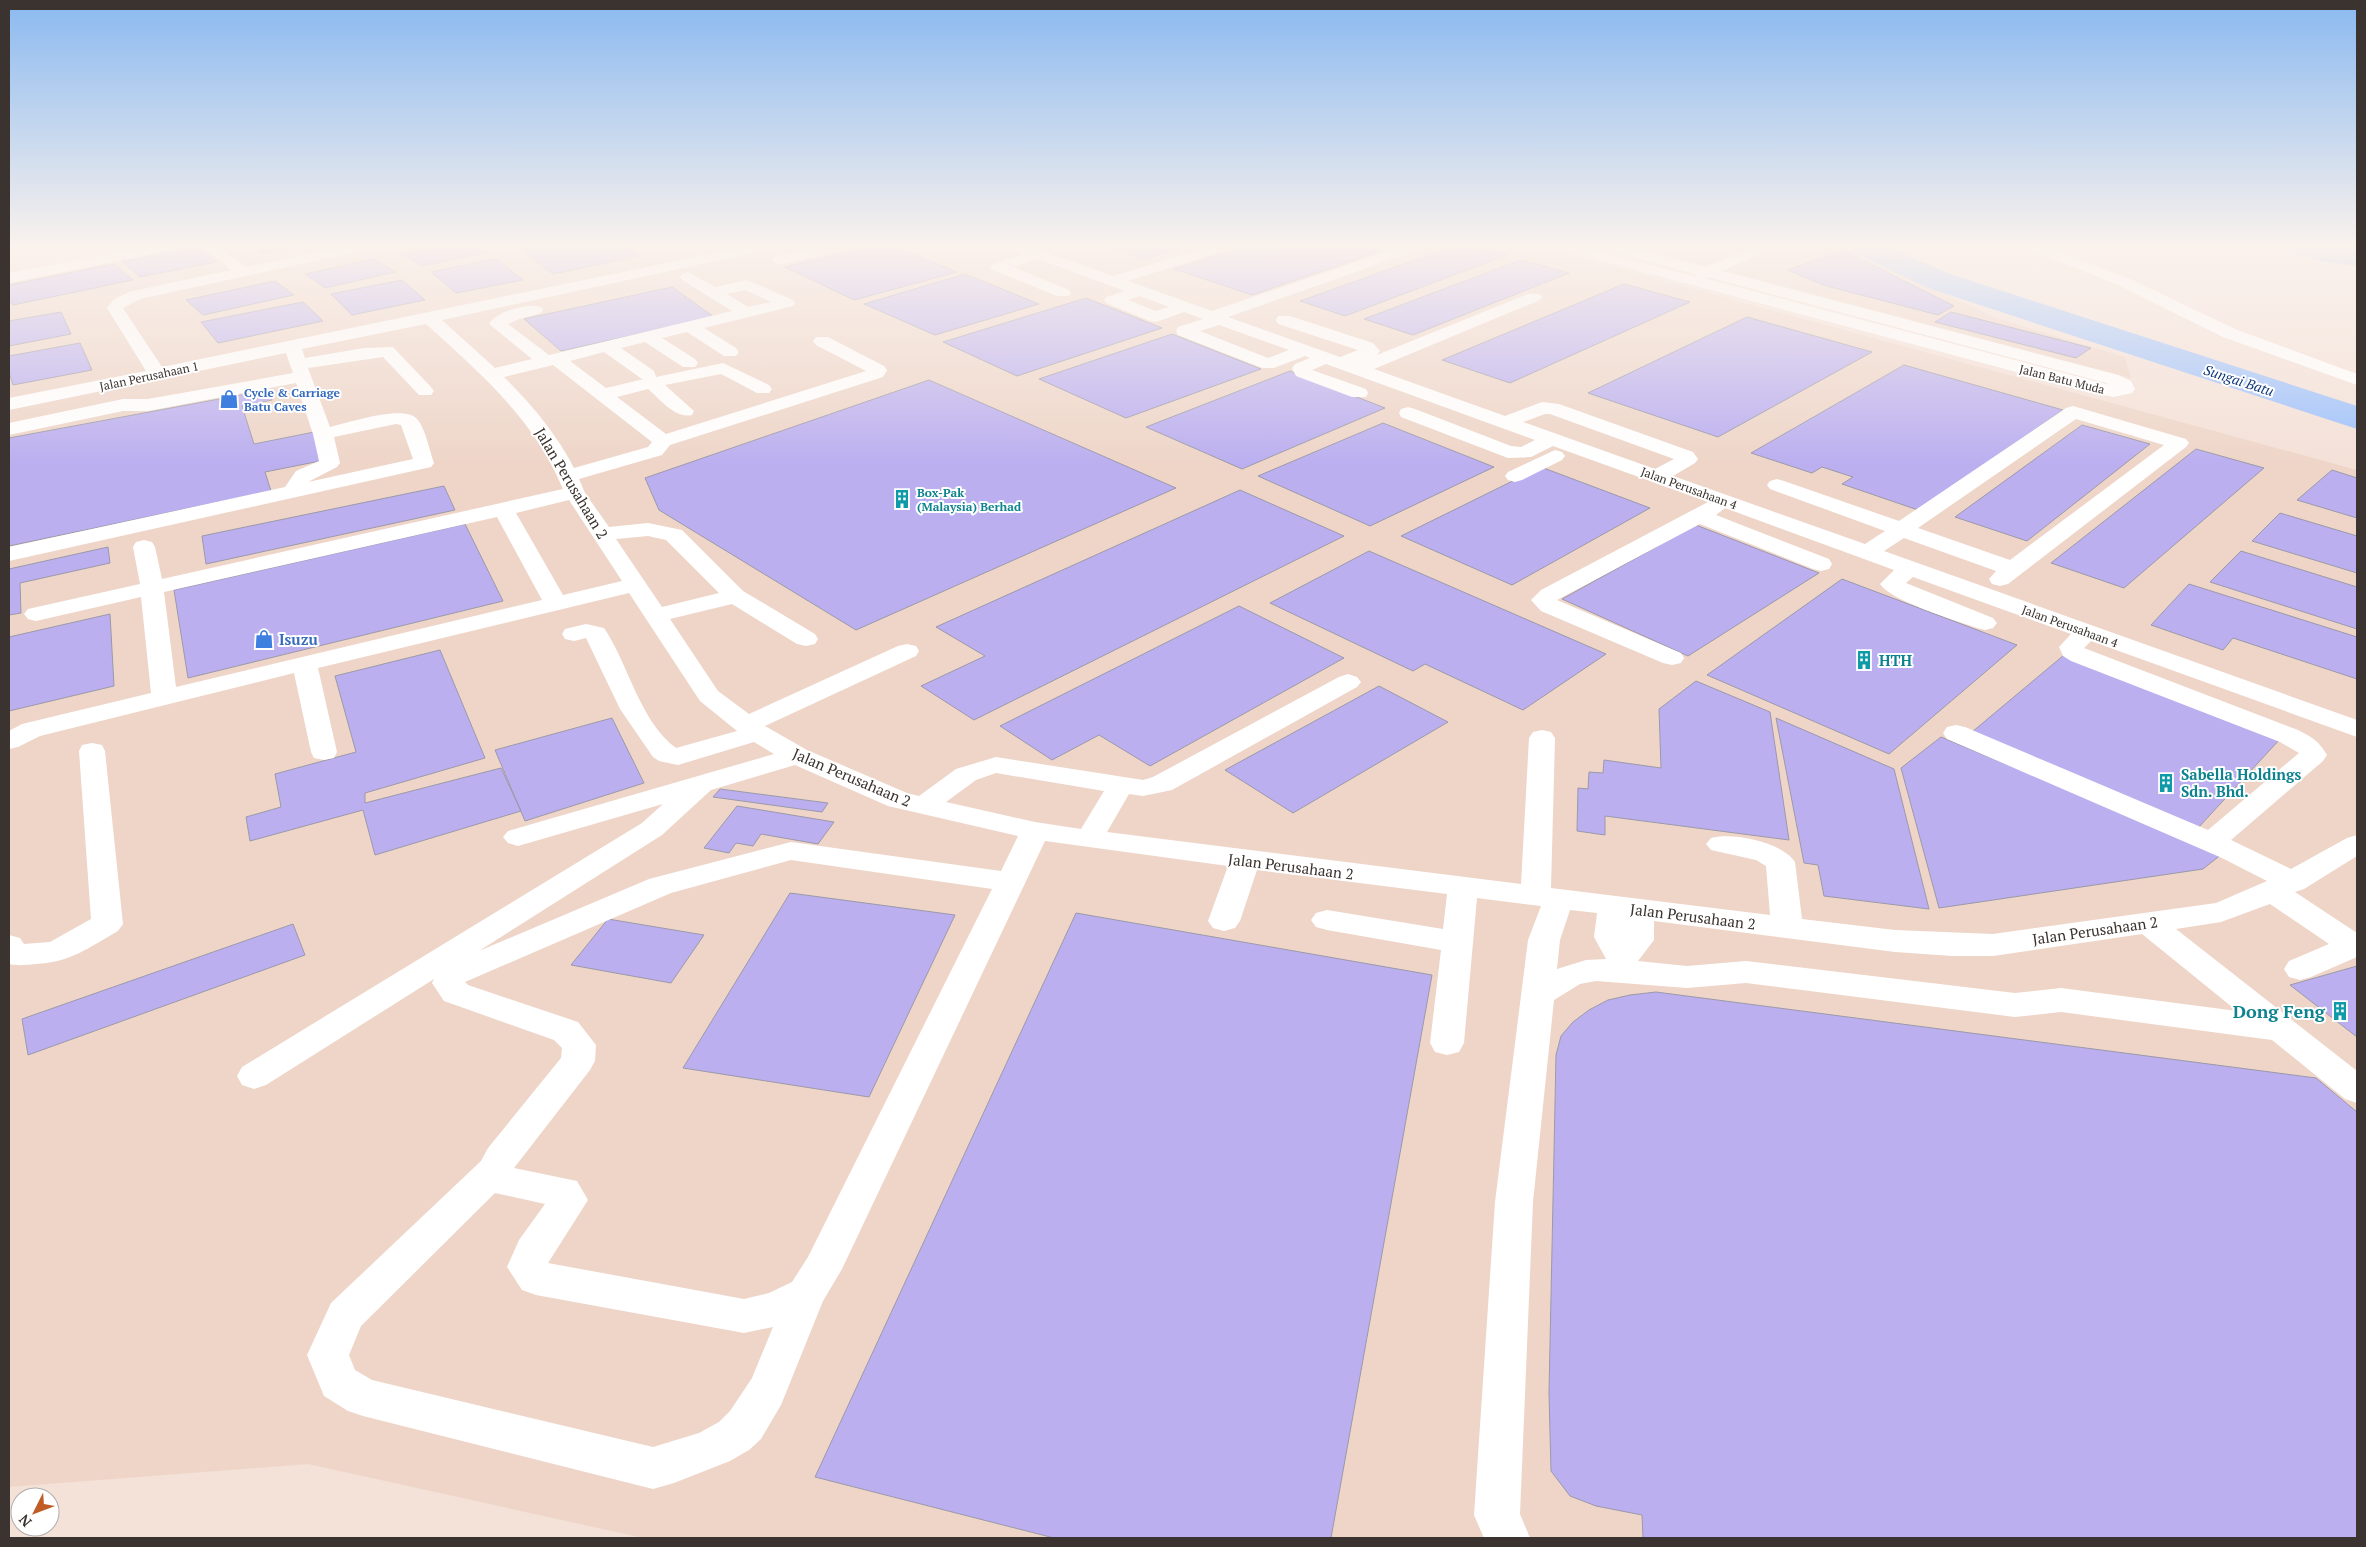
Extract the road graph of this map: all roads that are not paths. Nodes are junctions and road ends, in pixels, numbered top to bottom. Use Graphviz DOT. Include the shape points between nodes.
graph roads {
  1 [pos="124,320"];
  2 [pos="418,320"];
  3 [pos="431,320"];
  4 [pos="503,320"];
  5 [pos="714,320"];
  6 [pos="1202,320"];
  7 [pos="1237,320"];
  8 [pos="1284,320"];
  9 [pos="1467,320"];
  10 [pos="1843,320"];
  11 [pos="1890,320"];
  12 [pos="2203,320"];
  13 [pos="689,326"];
  14 [pos="1313,329"];
  15 [pos="647,336"];
  16 [pos="1280,340"];
  17 [pos="822,341"];
  18 [pos="292,346"];
  19 [pos="606,346"];
  20 [pos="1306,350"];
  21 [pos="730,352"];
  22 [pos="550,360"];
  23 [pos="689,363"];
  24 [pos="1342,363"];
  25 [pos="300,371"];
  26 [pos="157,374"];
  27 [pos="492,374"];
  28 [pos="650,379"];
  29 [pos="2357,380"];
  30 [pos="763,390"];
  31 [pos="425,391"];
  32 [pos="1359,393"];
  33 [pos="602,395"];
  34 [pos="1442,399"];
  35 [pos="9,404"];
  36 [pos="685,411"];
  37 [pos="1507,422"];
  38 [pos="9,429"];
  39 [pos="323,434"];
  40 [pos="1552,439"];
  41 [pos="663,441"];
  42 [pos="1574,447"];
  43 [pos="1515,476"];
  44 [pos="1656,476"];
  45 [pos="1826,480"];
  46 [pos="572,484"];
  47 [pos="1777,486"];
  48 [pos="294,493"];
  49 [pos="1802,494"];
  50 [pos="1725,501"];
  51 [pos="502,509"];
  52 [pos="1699,516"];
  53 [pos="1766,516"];
  54 [pos="1901,530"];
  55 [pos="602,535"];
  56 [pos="144,547"];
  57 [pos="1867,553"];
  58 [pos="9,554"];
  59 [pos="1822,564"];
  60 [pos="1908,568"];
  61 [pos="2013,569"];
  62 [pos="634,585"];
  63 [pos="152,588"];
  64 [pos="1981,594"];
  65 [pos="734,596"];
  66 [pos="556,604"];
  67 [pos="36,614"];
  68 [pos="656,615"];
  69 [pos="1985,623"];
  70 [pos="2087,632"];
  71 [pos="574,634"];
  72 [pos="806,639"];
  73 [pos="907,651"];
  74 [pos="1672,658"];
  75 [pos="305,664"];
  76 [pos="1348,682"];
  77 [pos="164,697"];
  78 [pos="752,729"];
  79 [pos="2357,730"];
  80 [pos="1956,733"];
  81 [pos="1542,738"];
  82 [pos="9,741"];
  83 [pos="92,751"];
  84 [pos="324,752"];
  85 [pos="797,756"];
  86 [pos="701,784"];
  87 [pos="1121,785"];
  88 [pos="925,806"];
  89 [pos="1035,831"];
  90 [pos="518,837"];
  91 [pos="1088,839"];
  92 [pos="2211,842"];
  93 [pos="1721,844"];
  94 [pos="2357,844"];
  95 [pos="1245,860"];
  96 [pos="1010,882"];
  97 [pos="2283,886"];
  98 [pos="1463,887"];
  99 [pos="1547,897"];
  100 [pos="1626,907"];
  101 [pos="1327,920"];
  102 [pos="1224,921"];
  103 [pos="2149,923"];
  104 [pos="1786,928"];
  105 [pos="1458,942"];
  106 [pos="9,946"];
  107 [pos="2355,946"];
  108 [pos="1623,964"];
  109 [pos="2300,969"];
  110 [pos="1537,995"];
  111 [pos="2282,1029"];
  112 [pos="1447,1043"];
  113 [pos="254,1076"];
  114 [pos="2357,1090"];
  115 [pos="494,1171"];
  116 [pos="806,1294"];
  117 [pos="1507,1538"];
  1 -- 26 [label="street"];
  2 -- 18 [label="street, Jalan Perusahaan 1"];
  3 -- 27 [label="street, Jalan Perusahaan 2"];
  4 -- 22 [label="street" via="497,324"];
  5 -- 13 [label="street"];
  6 -- 20 [label="street" via="1184,331 1268,364"];
  7 -- 16 [label="street, Jalan Perusahaan 4"];
  8 -- 14 [label="street"];
  9 -- 24 [label="street"];
  10 -- 11 [label="street, Jalan Batu Muda" via="2098,389 2126,389 2126,385 2112,379"];
  12 -- 29 [label="street"];
  13 -- 15 [label="street"];
  13 -- 21 [label="street"];
  14 -- 16 [label="street"];
  14 -- 24 [label="street" via="1371,351"];
  15 -- 19 [label="street"];
  15 -- 23 [label="street"];
  16 -- 20 [label="street, Jalan Perusahaan 4"];
  17 -- 41 [label="street" via="878,370 877,374"];
  18 -- 25 [label="street"];
  18 -- 26 [label="street, Jalan Perusahaan 1"];
  19 -- 22 [label="street"];
  19 -- 28 [label="street"];
  20 -- 24 [label="street, Jalan Perusahaan 4"];
  22 -- 27 [label="street"];
  22 -- 33 [label="street"];
  24 -- 32 [label="street" via="1301,368 1302,372"];
  24 -- 34 [label="street, Jalan Perusahaan 4"];
  25 -- 31 [label="street" via="364,353 387,352"];
  25 -- 38 [label="street" via="148,405 123,405"];
  25 -- 39 [label="street"];
  26 -- 35 [label="street, Jalan Perusahaan 1"];
  27 -- 46 [label="street, Jalan Perusahaan 2" via="540,426"];
  28 -- 30 [label="street" via="724,368"];
  28 -- 33 [label="street"];
  28 -- 36 [label="street"];
  33 -- 41 [label="street"];
  34 -- 37 [label="street, Jalan Perusahaan 4"];
  34 -- 40 [label="street" via="1400,416 1508,452 1524,452"];
  37 -- 40 [label="street, Jalan Perusahaan 4"];
  37 -- 44 [label="street" via="1542,408 1552,408 1688,458"];
  39 -- 48 [label="street" via="330,462 301,476 296,481"];
  39 -- 48 [label="street" via="406,418 424,463"];
  40 -- 42 [label="street, Jalan Perusahaan 4"];
  41 -- 46 [label="street" via="655,451"];
  42 -- 43 [label="street"];
  42 -- 44 [label="street, Jalan Perusahaan 4"];
  44 -- 50 [label="street, Jalan Perusahaan 4"];
  45 -- 49 [label="street"];
  46 -- 51 [label="street"];
  46 -- 55 [label="street, Jalan Perusahaan 2"];
  47 -- 49 [label="street"];
  48 -- 58 [label="street"];
  49 -- 53 [label="street"];
  49 -- 54 [label="street"];
  50 -- 52 [label="street"];
  50 -- 53 [label="street, Jalan Perusahaan 4"];
  51 -- 63 [label="street"];
  51 -- 66 [label="street"];
  52 -- 59 [label="street"];
  52 -- 74 [label="street" via="1543,600 1549,606"];
  53 -- 57 [label="street, Jalan Perusahaan 4"];
  54 -- 57 [label="street"];
  54 -- 61 [label="street"];
  54 -- 61 [label="street" via="2073,412 2179,443"];
  55 -- 62 [label="street, Jalan Perusahaan 2"];
  55 -- 65 [label="street" via="644,528 662,529 674,534"];
  56 -- 63 [label="street"];
  57 -- 60 [label="street, Jalan Perusahaan 4"];
  60 -- 64 [label="street, Jalan Perusahaan 4"];
  60 -- 69 [label="street" via="1892,584 1904,592"];
  61 -- 64 [label="street"];
  62 -- 66 [label="street"];
  62 -- 68 [label="street, Jalan Perusahaan 2"];
  63 -- 67 [label="street"];
  63 -- 77 [label="street"];
  64 -- 70 [label="street, Jalan Perusahaan 4"];
  65 -- 68 [label="street"];
  65 -- 72 [label="street"];
  66 -- 75 [label="street"];
  68 -- 78 [label="street, Jalan Perusahaan 2" via="709,696"];
  70 -- 79 [label="street, Jalan Perusahaan 4"];
  70 -- 92 [label="street" via="2071,647 2080,656 2308,746 2313,755"];
  71 -- 78 [label="street" via="595,633 637,714 661,750 669,756 678,757"];
  73 -- 78 [label="street"];
  75 -- 77 [label="street"];
  75 -- 84 [label="street"];
  76 -- 87 [label="street" via="1162,784 1143,788"];
  77 -- 82 [label="street" via="31,730"];
  78 -- 85 [label="street, Jalan Perusahaan 2"];
  80 -- 92 [label="street"];
  81 -- 99 [label="street"];
  83 -- 106 [label="street" via="107,924 56,952 16,955"];
  85 -- 86 [label="street"];
  85 -- 88 [label="street, Jalan Perusahaan 2" via="898,800"];
  86 -- 90 [label="street"];
  86 -- 113 [label="street" via="652,829"];
  87 -- 88 [label="street" via="996,765 979,767 960,776"];
  87 -- 91 [label="street"];
  88 -- 89 [label="street, Jalan Perusahaan 2"];
  89 -- 91 [label="street, Jalan Perusahaan 2"];
  89 -- 96 [label="street"];
  91 -- 95 [label="street, Jalan Perusahaan 2"];
  92 -- 97 [label="street"];
  93 -- 104 [label="street" via="1765,852 1780,862"];
  94 -- 97 [label="street, Jalan Perusahaan 2"];
  95 -- 98 [label="street, Jalan Perusahaan 2"];
  95 -- 102 [label="street"];
  96 -- 115 [label="street" via="791,852 660,886 454,974 448,984 456,993 566,1031 579,1045 578,1061"];
  96 -- 116 [label="street" via="822,1269"];
  97 -- 103 [label="street, Jalan Perusahaan 2" via="2221,912"];
  97 -- 107 [label="street"];
  98 -- 99 [label="street, Jalan Perusahaan 2"];
  98 -- 105 [label="street"];
  99 -- 100 [label="street, Jalan Perusahaan 2"];
  99 -- 110 [label="street"];
  100 -- 104 [label="street, Jalan Perusahaan 2"];
  100 -- 108 [label="street" via="1638,940"];
  101 -- 105 [label="street"];
  103 -- 104 [label="street, Jalan Perusahaan 2" via="1993,945 1895,941"];
  103 -- 111 [label="street"];
  105 -- 112 [label="street"];
  107 -- 109 [label="street"];
  108 -- 110 [label="street" via="1574,973"];
  108 -- 111 [label="street" via="1687,977 1746,972 2015,1005 2061,1000"];
  110 -- 117 [label="street" via="1513,1221 1497,1515"];
  111 -- 114 [label="street"];
  115 -- 116 [label="street" via="502,1181 564,1192 570,1200 533,1251 527,1267 536,1278 744,1316 776,1308"];
  115 -- 116 [label="street" via="345,1315 328,1355 339,1383 363,1397 653,1468 695,1457 736,1435 762,1402"];
}
